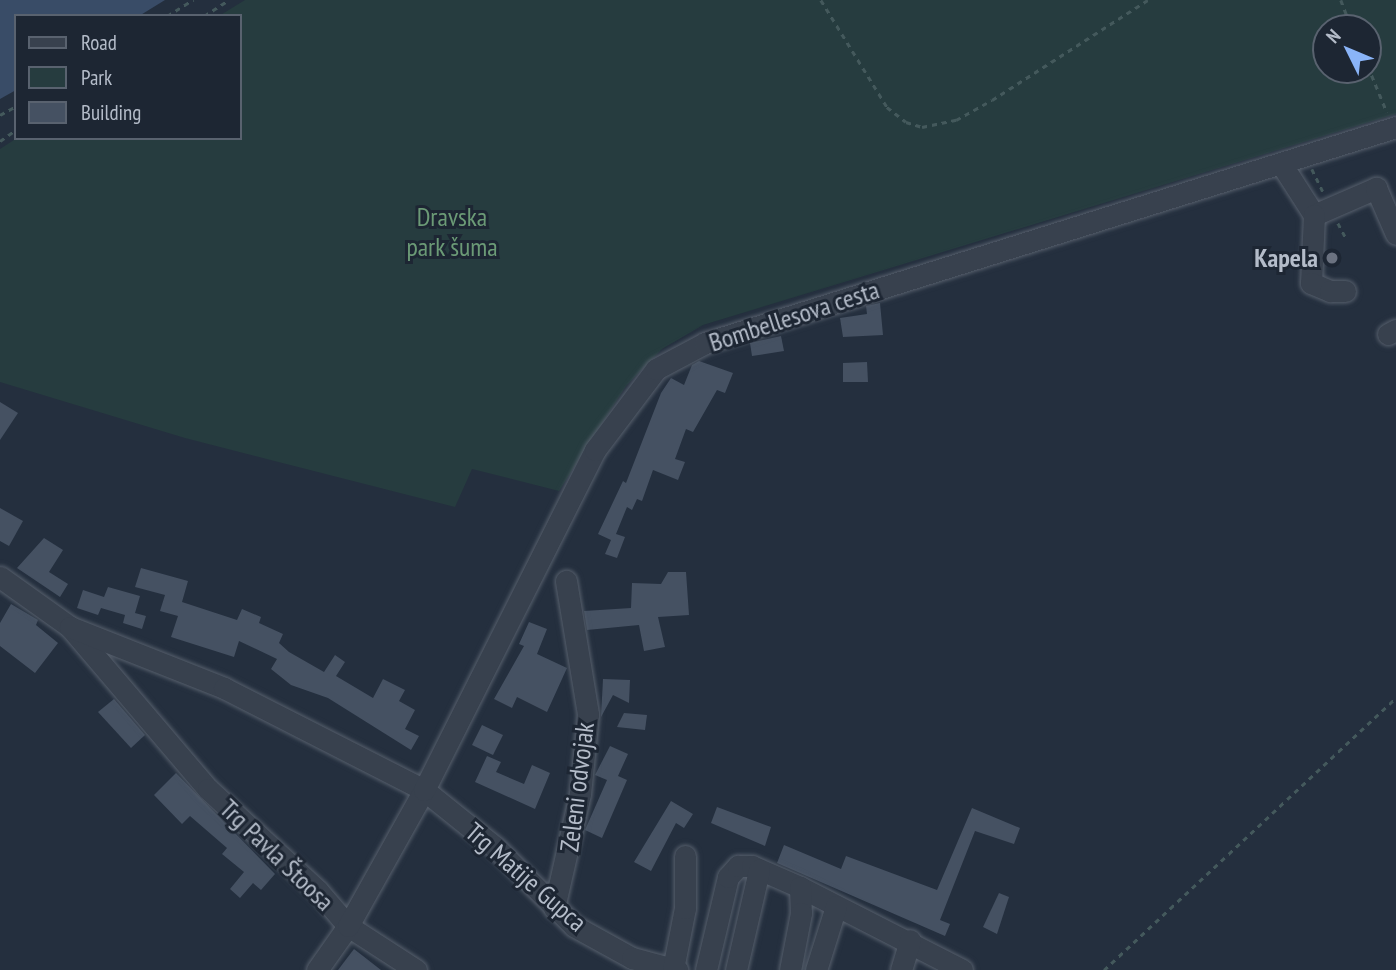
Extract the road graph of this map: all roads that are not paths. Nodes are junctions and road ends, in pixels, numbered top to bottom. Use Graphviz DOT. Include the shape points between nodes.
graph roads {
  1 [pos="1395,128"];
  2 [pos="1282,164"];
  3 [pos="1314,215"];
  4 [pos="1396,234"];
  5 [pos="1345,290"];
  6 [pos="0,577"];
  7 [pos="566,581"];
  8 [pos="70,627"];
  9 [pos="424,790"];
  10 [pos="685,856"];
  11 [pos="759,870"];
  12 [pos="800,887"];
  13 [pos="836,906"];
  14 [pos="554,908"];
  15 [pos="348,926"];
  16 [pos="910,940"];
  17 [pos="957,968"];
  18 [pos="317,970"];
  19 [pos="416,970"];
  20 [pos="675,970"];
  21 [pos="706,970"];
  22 [pos="736,970"];
  23 [pos="790,970"];
  24 [pos="816,970"];
  25 [pos="901,970"];
  1 -- 2 [label="street, Bombellesova cesta"];
  2 -- 3 [label="street"];
  2 -- 9 [label="street, Bombellesova cesta" via="705,343 656,369 595,450"];
  3 -- 4 [label="street" via="1376,188"];
  3 -- 5 [label="street" via="1311,283 1330,291"];
  6 -- 8 [label="street, Trg Pavla Štoosa"];
  7 -- 14 [label="street, Zeleni odvojak" via="588,714 567,869"];
  8 -- 9 [label="street, Trg Pavla Štoosa" via="224,688"];
  8 -- 15 [label="street, Trg Pavla Štoosa" via="208,789 318,891"];
  9 -- 14 [label="street, Trg Matije Gupca" via="495,846"];
  9 -- 15 [label="street, Trg Pavla Štoosa"];
  10 -- 20 [label="street, Trg Matije Gupca" via="685,908"];
  11 -- 12 [label="street"];
  11 -- 21 [label="street" via="738,866 728,877"];
  11 -- 22 [label="street"];
  12 -- 13 [label="street"];
  12 -- 23 [label="street" via="801,913"];
  13 -- 16 [label="street"];
  13 -- 24 [label="street"];
  14 -- 20 [label="street, Trg Matije Gupca" via="574,926 632,958"];
  15 -- 18 [label="street"];
  15 -- 19 [label="street"];
  16 -- 17 [label="street"];
  16 -- 25 [label="street"];
}
